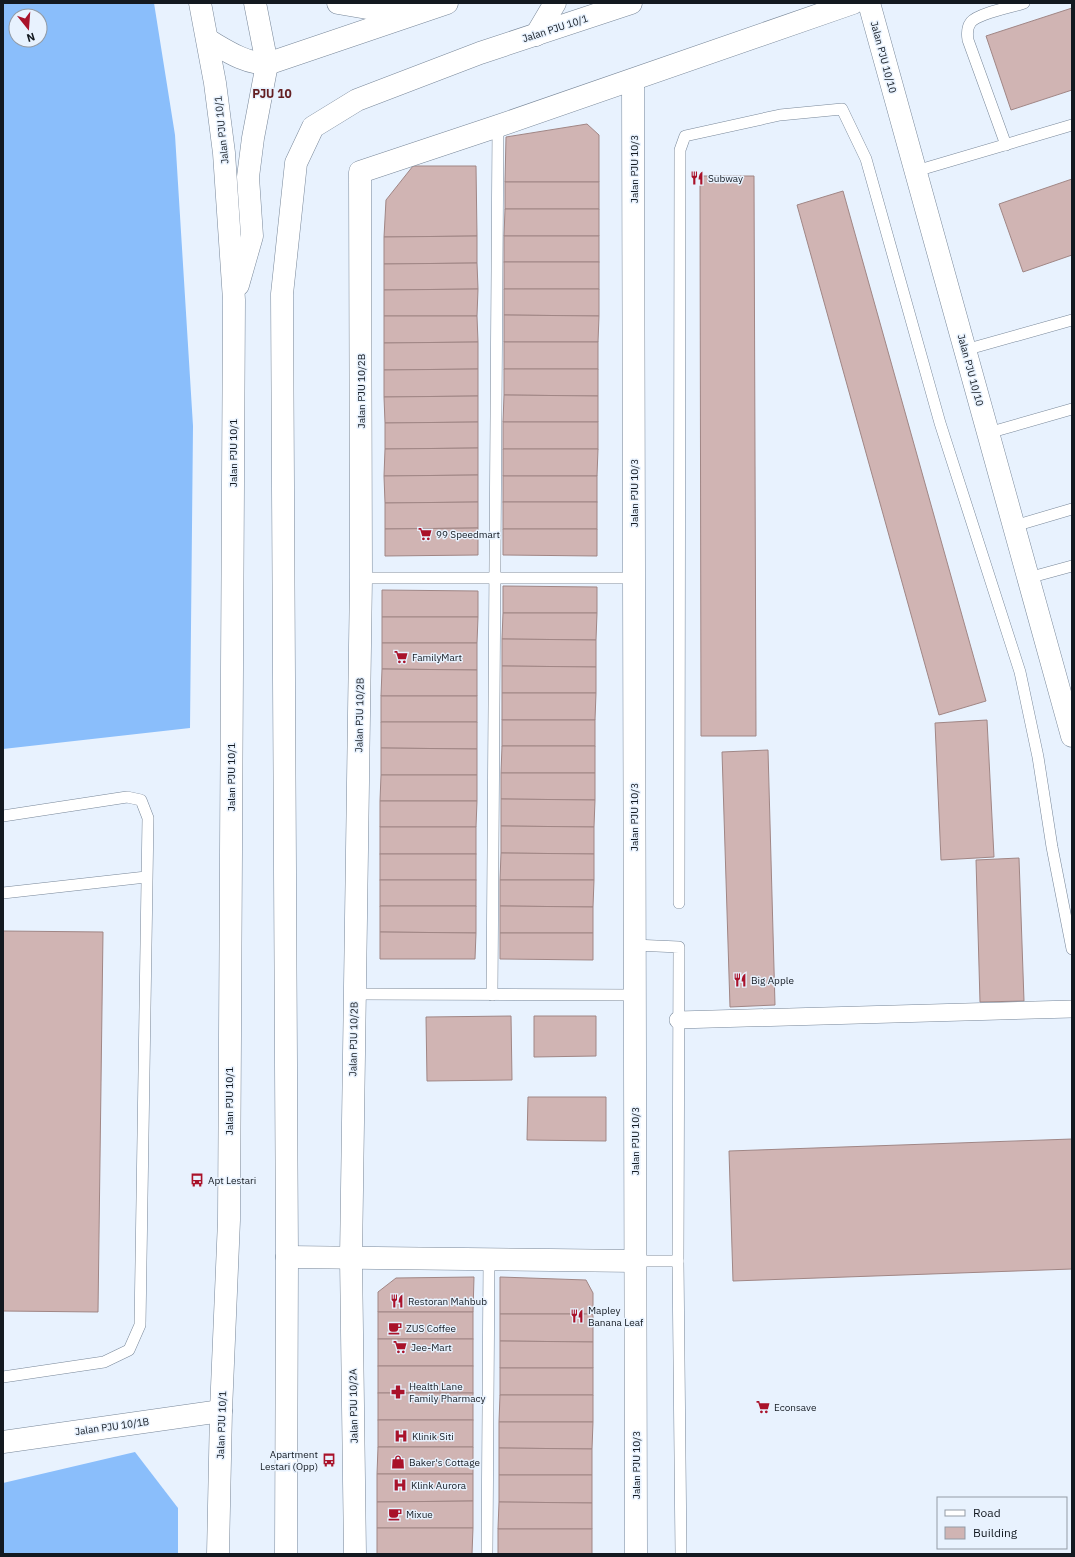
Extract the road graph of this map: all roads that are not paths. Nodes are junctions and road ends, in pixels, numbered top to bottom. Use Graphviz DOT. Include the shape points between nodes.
graph roads {
  1 [pos="200,3"];
  2 [pos="255,3"];
  3 [pos="338,3"];
  4 [pos="447,3"];
  5 [pos="555,3"];
  6 [pos="631,3"];
  7 [pos="852,3"];
  8 [pos="869,3"];
  9 [pos="1024,3"];
  10 [pos="411,15"];
  11 [pos="536,35"];
  12 [pos="208,40"];
  13 [pos="267,64"];
  14 [pos="633,80"];
  15 [pos="1072,125"];
  16 [pos="498,126"];
  17 [pos="1006,145"];
  18 [pos="916,171"];
  19 [pos="234,300"];
  20 [pos="1072,320"];
  21 [pos="965,350"];
  22 [pos="1072,409"];
  23 [pos="988,433"];
  24 [pos="1072,509"];
  25 [pos="1014,526"];
  26 [pos="1072,566"];
  27 [pos="361,578"];
  28 [pos="495,578"];
  29 [pos="634,578"];
  30 [pos="1028,578"];
  31 [pos="1066,687"];
  32 [pos="1072,736"];
  33 [pos="3,816"];
  34 [pos="146,877"];
  35 [pos="3,893"];
  36 [pos="679,903"];
  37 [pos="634,945"];
  38 [pos="1072,949"];
  39 [pos="354,994"];
  40 [pos="492,994"];
  41 [pos="634,995"];
  42 [pos="1072,1009"];
  43 [pos="678,1020"];
  44 [pos="287,1256"];
  45 [pos="351,1258"];
  46 [pos="489,1259"];
  47 [pos="636,1261"];
  48 [pos="678,1261"];
  49 [pos="3,1377"];
  50 [pos="221,1411"];
  51 [pos="3,1442"];
  52 [pos="218,1554"];
  53 [pos="286,1554"];
  54 [pos="355,1554"];
  55 [pos="487,1554"];
  56 [pos="636,1554"];
  57 [pos="681,1554"];
  1 -- 12 [label="street, Jalan PJU 10/1"];
  2 -- 13 [label="street"];
  3 -- 10 [label="street"];
  4 -- 10 [label="street"];
  5 -- 11 [label="street"];
  6 -- 11 [label="street, Jalan PJU 10/1"];
  7 -- 14 [label="street"];
  8 -- 18 [label="street, Jalan PJU 10/10"];
  9 -- 17 [label="lane" via="979,17 971,22 967,30 968,40"];
  10 -- 13 [label="street"];
  11 -- 44 [label="street, Jalan PJU 10/1" via="480,52 357,100 313,127 296,163 282,294"];
  12 -- 13 [label="street" via="242,59"];
  12 -- 19 [label="street, Jalan PJU 10/1" via="224,153"];
  13 -- 19 [label="street" via="248,177 252,236"];
  14 -- 16 [label="street"];
  14 -- 29 [label="street, Jalan PJU 10/3"];
  15 -- 17 [label="lane"];
  16 -- 27 [label="street, Jalan PJU 10/2B" via="360,172"];
  16 -- 28 [label="lane"];
  17 -- 18 [label="lane"];
  18 -- 21 [label="street, Jalan PJU 10/10"];
  19 -- 50 [label="street, Jalan PJU 10/1" via="229,1220"];
  20 -- 21 [label="lane"];
  21 -- 23 [label="street, Jalan PJU 10/10"];
  22 -- 23 [label="lane"];
  23 -- 25 [label="street, Jalan PJU 10/10"];
  24 -- 25 [label="lane"];
  25 -- 30 [label="street, Jalan PJU 10/10"];
  26 -- 30 [label="lane"];
  27 -- 28 [label="lane"];
  27 -- 39 [label="street, Jalan PJU 10/2B"];
  28 -- 29 [label="lane"];
  28 -- 40 [label="lane"];
  29 -- 37 [label="street, Jalan PJU 10/3"];
  30 -- 31 [label="street, Jalan PJU 10/10"];
  31 -- 32 [label="street, Jalan PJU 10/10"];
  33 -- 34 [label="lane" via="127,797 141,800 148,818"];
  34 -- 35 [label="lane"];
  34 -- 49 [label="lane" via="140,1325 129,1350 104,1362"];
  36 -- 38 [label="lane" via="680,150 686,136 780,115 842,109 866,159 940,423 1020,672 1038,757"];
  37 -- 41 [label="street, Jalan PJU 10/3"];
  37 -- 43 [label="lane" via="679,947"];
  39 -- 40 [label="lane"];
  39 -- 45 [label="street, Jalan PJU 10/2B"];
  40 -- 41 [label="lane"];
  41 -- 47 [label="street, Jalan PJU 10/3"];
  42 -- 43 [label="street"];
  43 -- 48 [label="lane"];
  44 -- 45 [label="street"];
  44 -- 53 [label="street"];
  45 -- 46 [label="street"];
  45 -- 54 [label="street, Jalan PJU 10/2A"];
  46 -- 47 [label="street"];
  46 -- 55 [label="lane"];
  47 -- 48 [label="lane"];
  47 -- 56 [label="street, Jalan PJU 10/3"];
  48 -- 57 [label="lane"];
  50 -- 51 [label="street, Jalan PJU 10/1B"];
  50 -- 52 [label="street, Jalan PJU 10/1"];
}
